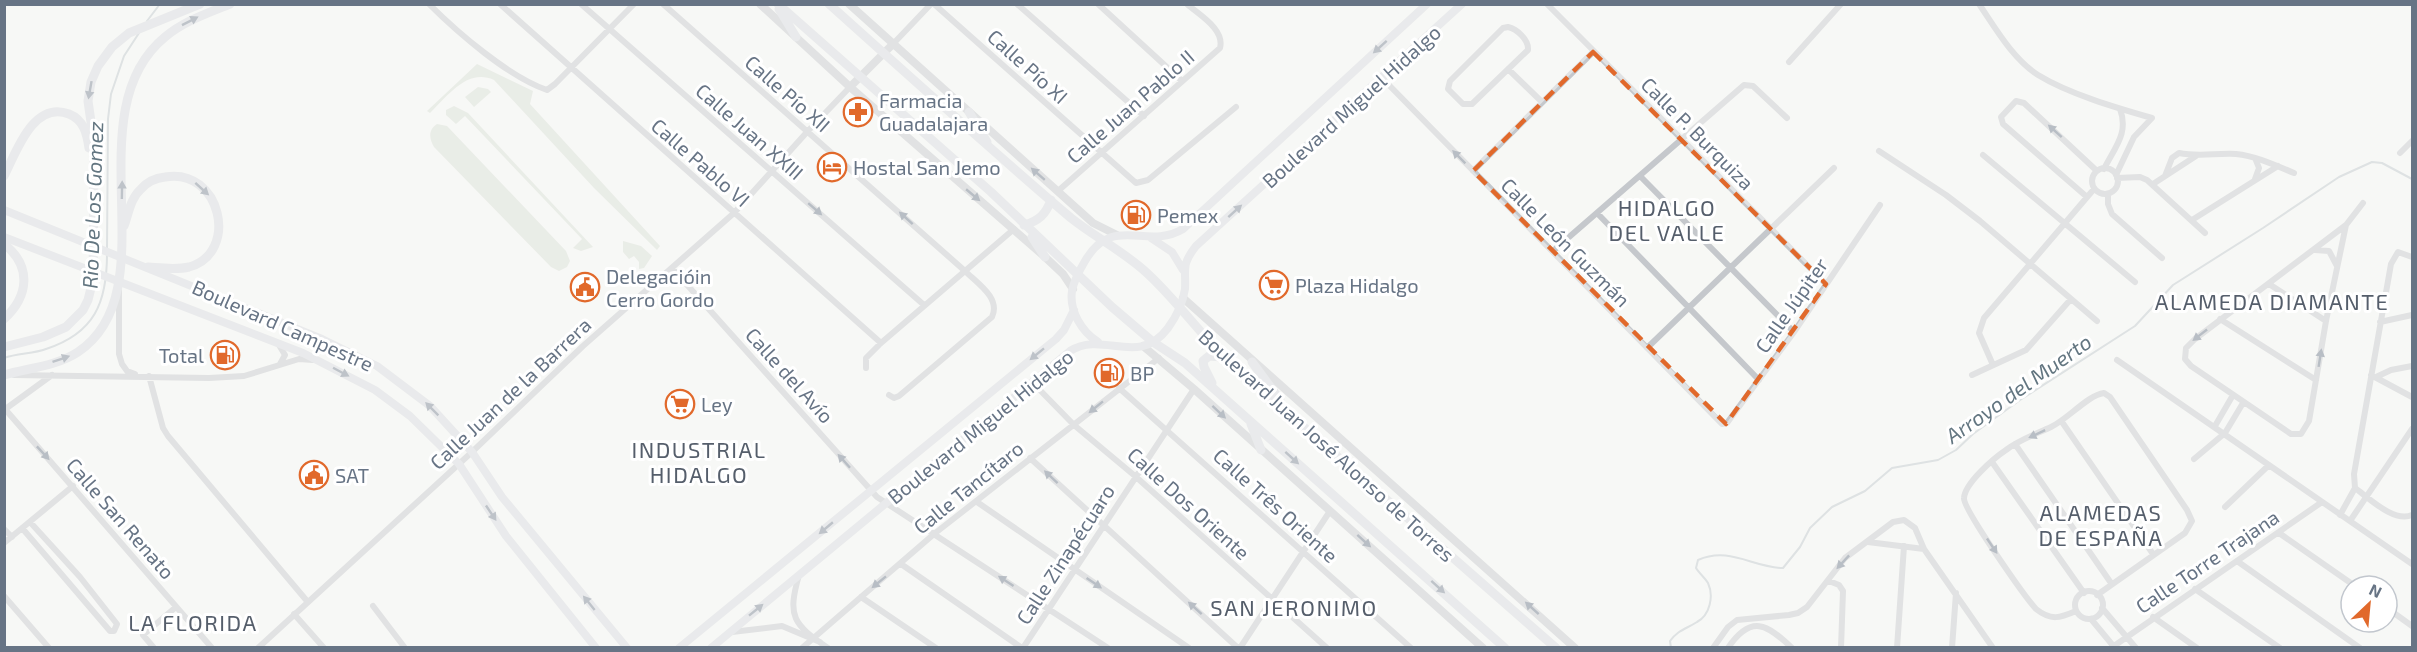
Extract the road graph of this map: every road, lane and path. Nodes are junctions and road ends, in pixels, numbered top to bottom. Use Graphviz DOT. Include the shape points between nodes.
graph roads {
  1 [pos="200,4"];
  2 [pos="230,4"];
  3 [pos="429,4"];
  4 [pos="500,4"];
  5 [pos="582,4"];
  6 [pos="634,4"];
  7 [pos="663,4"];
  8 [pos="760,4"];
  9 [pos="777,4"];
  10 [pos="829,4"];
  11 [pos="849,4"];
  12 [pos="933,4"];
  13 [pos="1017,4"];
  14 [pos="1098,4"];
  15 [pos="1187,4"];
  16 [pos="1427,4"];
  17 [pos="1547,4"];
  18 [pos="1841,4"];
  19 [pos="1979,4"];
  20 [pos="1457,6"];
  21 [pos="609,29"];
  22 [pos="796,37"];
  23 [pos="893,44"];
  24 [pos="1593,52"];
  25 [pos="884,54"];
  26 [pos="1789,62"];
  27 [pos="570,68"];
  28 [pos="1508,69"];
  29 [pos="861,76"];
  30 [pos="1382,78"];
  31 [pos="1182,81"];
  32 [pos="850,87"];
  33 [pos="1542,102"];
  34 [pos="1236,107"];
  35 [pos="2120,109"];
  36 [pos="969,112"];
  37 [pos="1144,116"];
  38 [pos="1787,118"];
  39 [pos="807,132"];
  40 [pos="1683,140"];
  41 [pos="2412,141"];
  42 [pos="1879,151"];
  43 [pos="993,152"];
  44 [pos="1101,152"];
  45 [pos="2400,153"];
  46 [pos="1983,155"];
  47 [pos="2196,156"];
  48 [pos="2255,157"];
  49 [pos="2278,166"];
  50 [pos="1834,168"];
  51 [pos="2100,170"];
  52 [pos="94,171"];
  53 [pos="771,171"];
  54 [pos="1473,171"];
  55 [pos="2294,173"];
  56 [pos="4,176"];
  57 [pos="1640,176"];
  58 [pos="2117,177"];
  59 [pos="2165,177"];
  60 [pos="2255,179"];
  61 [pos="2153,184"];
  62 [pos="2094,189"];
  63 [pos="1058,191"];
  64 [pos="2108,194"];
  65 [pos="2087,197"];
  66 [pos="1051,200"];
  67 [pos="2363,203"];
  68 [pos="1880,205"];
  69 [pos="4,210"];
  70 [pos="734,213"];
  71 [pos="1597,213"];
  72 [pos="2192,220"];
  73 [pos="2064,224"];
  74 [pos="1024,225"];
  75 [pos="2346,225"];
  76 [pos="1014,229"];
  77 [pos="1772,229"];
  78 [pos="2205,233"];
  79 [pos="1117,235"];
  80 [pos="4,237"];
  81 [pos="120,237"];
  82 [pos="1151,237"];
  83 [pos="1102,240"];
  84 [pos="4,244"];
  85 [pos="2315,250"];
  86 [pos="1553,251"];
  87 [pos="1045,257"];
  88 [pos="2412,257"];
  89 [pos="2162,258"];
  90 [pos="2030,263"];
  91 [pos="2337,266"];
  92 [pos="148,267"];
  93 [pos="672,268"];
  94 [pos="1184,270"];
  95 [pos="1731,270"];
  96 [pos="965,271"];
  97 [pos="1077,274"];
  98 [pos="2135,282"];
  99 [pos="1826,284"];
  100 [pos="2269,284"];
  101 [pos="1073,290"];
  102 [pos="119,291"];
  103 [pos="1183,298"];
  104 [pos="2071,299"];
  105 [pos="924,306"];
  106 [pos="1179,308"];
  107 [pos="1690,308"];
  108 [pos="1074,310"];
  109 [pos="2412,315"];
  110 [pos="4,319"];
  111 [pos="2220,319"];
  112 [pos="2097,321"];
  113 [pos="2326,321"];
  114 [pos="2380,322"];
  115 [pos="1794,332"];
  116 [pos="881,342"];
  117 [pos="1098,342"];
  118 [pos="1153,342"];
  119 [pos="277,344"];
  120 [pos="1143,346"];
  121 [pos="4,347"];
  122 [pos="1647,348"];
  123 [pos="1159,358"];
  124 [pos="1225,358"];
  125 [pos="2116,360"];
  126 [pos="320,362"];
  127 [pos="1252,362"];
  128 [pos="279,365"];
  129 [pos="1993,365"];
  130 [pos="2412,366"];
  131 [pos="866,368"];
  132 [pos="127,371"];
  133 [pos="4,375"];
  134 [pos="52,375"];
  135 [pos="1972,375"];
  136 [pos="141,376"];
  137 [pos="149,376"];
  138 [pos="2374,376"];
  139 [pos="93,378"];
  140 [pos="1759,380"];
  141 [pos="2316,380"];
  142 [pos="1032,382"];
  143 [pos="1119,388"];
  144 [pos="1194,389"];
  145 [pos="1217,390"];
  146 [pos="889,395"];
  147 [pos="2233,395"];
  148 [pos="2412,397"];
  149 [pos="2243,403"];
  150 [pos="5,409"];
  151 [pos="1292,416"];
  152 [pos="1248,420"];
  153 [pos="2062,422"];
  154 [pos="1727,423"];
  155 [pos="1074,425"];
  156 [pos="2215,426"];
  157 [pos="1166,429"];
  158 [pos="2412,429"];
  159 [pos="2225,433"];
  160 [pos="2015,444"];
  161 [pos="1261,450"];
  162 [pos="472,452"];
  163 [pos="1030,458"];
  164 [pos="2194,459"];
  165 [pos="1992,462"];
  166 [pos="459,464"];
  167 [pos="2269,465"];
  168 [pos="1135,477"];
  169 [pos="73,486"];
  170 [pos="2355,488"];
  171 [pos="871,491"];
  172 [pos="2367,496"];
  173 [pos="977,502"];
  174 [pos="2322,502"];
  175 [pos="885,503"];
  176 [pos="2225,507"];
  177 [pos="1330,511"];
  178 [pos="2412,514"];
  179 [pos="2340,515"];
  180 [pos="2350,521"];
  181 [pos="30,522"];
  182 [pos="1103,526"];
  183 [pos="22,528"];
  184 [pos="4,529"];
  185 [pos="2279,533"];
  186 [pos="934,534"];
  187 [pos="12,537"];
  188 [pos="1869,542"];
  189 [pos="4,543"];
  190 [pos="1904,546"];
  191 [pos="1924,549"];
  192 [pos="1302,550"];
  193 [pos="2153,554"];
  194 [pos="2237,561"];
  195 [pos="901,564"];
  196 [pos="2412,564"];
  197 [pos="1074,569"];
  198 [pos="799,575"];
  199 [pos="2339,575"];
  200 [pos="1829,581"];
  201 [pos="2111,583"];
  202 [pos="2195,590"];
  203 [pos="2084,592"];
  204 [pos="1956,593"];
  205 [pos="2097,595"];
  206 [pos="4,596"];
  207 [pos="861,597"];
  208 [pos="1271,598"];
  209 [pos="307,601"];
  210 [pos="373,606"];
  211 [pos="176,607"];
  212 [pos="2102,608"];
  213 [pos="1048,610"];
  214 [pos="2076,611"];
  215 [pos="294,614"];
  216 [pos="2153,617"];
  217 [pos="2399,617"];
  218 [pos="2091,619"];
  219 [pos="2412,626"];
  220 [pos="1728,627"];
  221 [pos="728,633"];
  222 [pos="1737,635"];
  223 [pos="2127,636"];
  224 [pos="816,639"];
  225 [pos="2113,647"];
  226 [pos="49,648"];
  227 [pos="154,648"];
  228 [pos="212,648"];
  229 [pos="258,648"];
  230 [pos="324,648"];
  231 [pos="405,648"];
  232 [pos="596,648"];
  233 [pos="627,648"];
  234 [pos="679,648"];
  235 [pos="711,648"];
  236 [pos="802,648"];
  237 [pos="828,648"];
  238 [pos="936,648"];
  239 [pos="1023,648"];
  240 [pos="1108,648"];
  241 [pos="1189,648"];
  242 [pos="1239,648"];
  243 [pos="1327,648"];
  244 [pos="1411,648"];
  245 [pos="1483,648"];
  246 [pos="1505,648"];
  247 [pos="1556,648"];
  248 [pos="1575,648"];
  249 [pos="1713,648"];
  250 [pos="1728,648"];
  251 [pos="1792,648"];
  252 [pos="1841,648"];
  253 [pos="1897,648"];
  254 [pos="1952,648"];
  255 [pos="1993,648"];
  256 [pos="2136,648"];
  257 [pos="2197,648"];
  258 [pos="2280,648"];
  259 [pos="2360,648"];
  1 -- 52 [label="main road, one-way" via="147,24 119,41 98,66 89,91 88,110"];
  81 -- 2 [label="main road, one-way" via="123,130 132,80 165,37"];
  3 -- 27 [label="street" via="487,54 538,87 547,90"];
  4 -- 27 [label="street, Calle Pablo VI"];
  5 -- 21 [label="street, Calle Juan XXIII"];
  6 -- 21 [label="street"];
  7 -- 39 [label="street, Calle Pío XII"];
  8 -- 22 [label="street"];
  9 -- 22 [label="main road"];
  9 -- 29 [label="main road, Boulevard Juan José Alonso de Torres"];
  10 -- 25 [label="main road, Boulevard Juan José Alonso de Torres"];
  11 -- 23 [label="street"];
  12 -- 23 [label="street, Calle Juan de la Barrera"];
  12 -- 44 [label="street, Calle Pío XI"];
  13 -- 37 [label="street"];
  14 -- 31 [label="street"];
  15 -- 31 [label="street, Calle Juan Pablo II" via="1216,31 1221,44"];
  16 -- 82 [label="main road, Boulevard Miguel Hidalgo, one-way" via="1183,228 1171,235"];
  17 -- 24 [label="street, Calle P. Burquiza"];
  18 -- 26 [label="street"];
  19 -- 35 [label="street" via="2002,39 2038,75"];
  20 -- 30 [label="main road, Boulevard Miguel Hidalgo"];
  21 -- 27 [label="street"];
  21 -- 53 [label="street, Calle Juan XXIII"];
  22 -- 32 [label="street"];
  23 -- 25 [label="street, Calle Juan de la Barrera"];
  23 -- 36 [label="street"];
  24 -- 33 [label="street"];
  24 -- 40 [label="street, Calle P. Burquiza"];
  25 -- 29 [label="street, Calle Juan de la Barrera"];
  25 -- 43 [label="main road, Boulevard Juan José Alonso de Torres"];
  27 -- 70 [label="street, Calle Pablo VI"];
  28 -- 28 [label="street" via="1528,46 1514,29 1505,27 1450,81 1448,89 1469,106"];
  28 -- 33 [label="street"];
  29 -- 32 [label="street, Calle Juan de la Barrera"];
  29 -- 74 [label="main road, Boulevard Juan José Alonso de Torres"];
  54 -- 30 [label="street, Calle León Guzmán, one-way"];
  94 -- 30 [label="main road, Boulevard Miguel Hidalgo, one-way" via="1196,246"];
  31 -- 37 [label="street, Calle Juan Pablo II"];
  32 -- 39 [label="street, Calle Juan de la Barrera"];
  32 -- 76 [label="street, one-way"];
  33 -- 54 [label="street"];
  34 -- 44 [label="street, Calle Pío XI" via="1143,183 1128,178"];
  35 -- 51 [label="street" via="2123,132"];
  35 -- 58 [label="street" via="2152,118 2134,137"];
  36 -- 43 [label="main road"];
  63 -- 36 [label="street, one-way"];
  37 -- 44 [label="street, Calle Juan Pablo II"];
  38 -- 40 [label="street" via="1756,88 1746,84"];
  39 -- 53 [label="street, Calle Juan de la Barrera"];
  96 -- 39 [label="street, Calle Pío XII, one-way"];
  40 -- 57 [label="street"];
  40 -- 77 [label="street, Calle P. Burquiza"];
  41 -- 45 [label="street"];
  42 -- 90 [label="street" via="1946,195"];
  43 -- 66 [label="main road, Boulevard Juan José Alonso de Torres"];
  44 -- 63 [label="street, Calle Juan Pablo II"];
  46 -- 73 [label="street"];
  47 -- 48 [label="street"];
  47 -- 59 [label="street"];
  47 -- 59 [label="street" via="2175,154"];
  48 -- 49 [label="street"];
  48 -- 60 [label="street" via="2259,168"];
  49 -- 55 [label="street"];
  49 -- 60 [label="street"];
  50 -- 77 [label="street"];
  51 -- 58 [label="street" via="2111,170"];
  51 -- 62 [label="street" via="2092,179"];
  51 -- 65 [label="street, one-way" via="2024,103 2016,102 2001,117 2003,124"];
  52 -- 56 [label="main road" via="83,126 72,115 55,111 33,124"];
  52 -- 121 [label="main road" via="93,280 88,300 66,327"];
  53 -- 70 [label="street, Calle Juan de la Barrera"];
  53 -- 105 [label="street, Calle Juan XXIII, one-way"];
  54 -- 86 [label="street, Calle León Guzmán"];
  57 -- 71 [label="street"];
  57 -- 95 [label="street"];
  58 -- 61 [label="street" via="2140,177"];
  58 -- 64 [label="street" via="2115,190"];
  59 -- 61 [label="street"];
  60 -- 72 [label="street"];
  61 -- 72 [label="street"];
  62 -- 64 [label="street"];
  62 -- 65 [label="street"];
  63 -- 79 [label="street" via="1093,223"];
  64 -- 89 [label="street" via="2112,214"];
  65 -- 73 [label="street"];
  66 -- 74 [label="main road" via="1042,216"];
  66 -- 83 [label="main road, Boulevard Juan José Alonso de Torres"];
  67 -- 75 [label="street"];
  68 -- 99 [label="street, Calle Júpiter"];
  69 -- 92 [label="main road, Boulevard Campestre"];
  70 -- 93 [label="street, Calle Juan de la Barrera"];
  70 -- 116 [label="street, Calle Pablo VI"];
  71 -- 86 [label="street"];
  71 -- 107 [label="street"];
  72 -- 78 [label="street"];
  73 -- 90 [label="street"];
  73 -- 98 [label="street"];
  74 -- 87 [label="main road"];
  74 -- 97 [label="main road, Boulevard Juan José Alonso de Torres"];
  75 -- 85 [label="street"];
  75 -- 91 [label="street"];
  76 -- 87 [label="street"];
  76 -- 96 [label="street"];
  77 -- 95 [label="street"];
  77 -- 99 [label="street, Calle P. Burquiza"];
  79 -- 82 [label="main road, Boulevard Miguel Hidalgo"];
  79 -- 83 [label="main road, Boulevard Miguel Hidalgo"];
  80 -- 119 [label="main road, Boulevard Campestre"];
  81 -- 92 [label="main road, one-way" via="134,198 148,183 158,178 181,177 206,190 216,206 219,222 217,238 209,253 188,267"];
  81 -- 102 [label="main road"];
  82 -- 94 [label="main road" via="1172,252"];
  83 -- 97 [label="main road"];
  83 -- 106 [label="main road, Boulevard Juan José Alonso de Torres" via="1143,269"];
  84 -- 110 [label="main road" via="19,261 24,282 20,301"];
  85 -- 91 [label="street" via="2329,252"];
  85 -- 100 [label="street"];
  86 -- 122 [label="street, Calle León Guzmán"];
  87 -- 101 [label="street"];
  88 -- 114 [label="street" via="2398,252 2393,258"];
  90 -- 104 [label="street"];
  90 -- 129 [label="street" via="1980,326 1979,333"];
  91 -- 113 [label="street"];
  162 -- 92 [label="main road, Boulevard Campestre, one-way" via="430,406 377,366"];
  93 -- 162 [label="street, Calle Juan de la Barrera"];
  171 -- 93 [label="street, Calle del Avío, one-way"];
  94 -- 103 [label="main road, Boulevard Miguel Hidalgo"];
  95 -- 107 [label="street"];
  95 -- 115 [label="street"];
  96 -- 105 [label="street"];
  96 -- 146 [label="street, Calle Pío XII" via="995,304 992,317 899,396"];
  97 -- 101 [label="main road"];
  97 -- 118 [label="main road, Boulevard Juan José Alonso de Torres"];
  99 -- 115 [label="street, Calle Júpiter"];
  100 -- 111 [label="street"];
  100 -- 113 [label="street"];
  101 -- 108 [label="main road"];
  102 -- 132 [label="street" via="119,354"];
  133 -- 102 [label="main road, one-way" via="77,353 104,324"];
  103 -- 106 [label="main road, Boulevard Miguel Hidalgo"];
  103 -- 127 [label="street"];
  104 -- 112 [label="street"];
  104 -- 129 [label="street" via="2026,350"];
  105 -- 116 [label="street"];
  106 -- 118 [label="main road, Boulevard Miguel Hidalgo" via="1168,328"];
  106 -- 124 [label="main road, Boulevard Juan José Alonso de Torres"];
  107 -- 122 [label="street"];
  107 -- 140 [label="street"];
  108 -- 117 [label="main road" via="1084,329"];
  108 -- 171 [label="main road, Boulevard Miguel Hidalgo, one-way" via="1056,339"];
  109 -- 114 [label="street"];
  111 -- 141 [label="street"];
  111 -- 147 [label="street, one-way" via="2190,343 2186,359 2198,372"];
  141 -- 113 [label="street, one-way"];
  114 -- 138 [label="street"];
  115 -- 140 [label="street, Calle Júpiter"];
  116 -- 131 [label="street" via="866,358"];
  117 -- 120 [label="main road, Boulevard Miguel Hidalgo" via="1117,348"];
  117 -- 142 [label="main road, Boulevard Miguel Hidalgo" via="1076,348"];
  118 -- 120 [label="main road, Boulevard Miguel Hidalgo"];
  118 -- 145 [label="main road, Boulevard Juan José Alonso de Torres"];
  119 -- 126 [label="main road, Boulevard Campestre"];
  119 -- 128 [label="street" via="285,355"];
  120 -- 123 [label="street"];
  122 -- 154 [label="street, Calle León Guzmán" via="1717,420"];
  123 -- 143 [label="street, Calle Tancítaro"];
  123 -- 144 [label="street"];
  124 -- 145 [label="main road" via="1209,356 1203,361"];
  124 -- 151 [label="main road, Boulevard Juan José Alonso de Torres"];
  125 -- 156 [label="street"];
  126 -- 128 [label="street" via="303,359"];
  126 -- 166 [label="main road, Boulevard Campestre, one-way" via="375,390 411,416"];
  127 -- 151 [label="main road"];
  248 -- 127 [label="street, one-way"];
  128 -- 137 [label="street" via="244,376"];
  129 -- 135 [label="street"];
  130 -- 138 [label="street"];
  132 -- 136 [label="street"];
  132 -- 139 [label="street"];
  133 -- 134 [label="street"];
  134 -- 139 [label="street"];
  134 -- 150 [label="street"];
  136 -- 137 [label="street"];
  136 -- 139 [label="street"];
  137 -- 209 [label="street" via="164,429"];
  138 -- 148 [label="street"];
  138 -- 170 [label="street" via="2354,474"];
  140 -- 154 [label="street, Calle Júpiter"];
  141 -- 149 [label="street" via="2309,421 2301,434 2284,430"];
  142 -- 155 [label="street, Calle Dos Oriente"];
  142 -- 175 [label="main road, Boulevard Miguel Hidalgo"];
  143 -- 155 [label="street, Calle Tancítaro, one-way"];
  143 -- 157 [label="street, Calle Três Oriente"];
  144 -- 157 [label="street, Calle Zinapécuaro"];
  144 -- 161 [label="street, one-way"];
  145 -- 152 [label="main road, Boulevard Juan José Alonso de Torres"];
  147 -- 149 [label="street"];
  147 -- 156 [label="street"];
  149 -- 159 [label="street"];
  150 -- 169 [label="street, Calle San Renato, one-way"];
  151 -- 247 [label="main road, Boulevard Juan José Alonso de Torres"];
  152 -- 161 [label="main road"];
  152 -- 246 [label="main road, Boulevard Juan José Alonso de Torres, one-way"];
  153 -- 160 [label="street, one-way"];
  153 -- 193 [label="street"];
  153 -- 193 [label="street" via="2101,393 2110,397 2193,521 2184,533"];
  155 -- 163 [label="street, Calle Tancítaro"];
  155 -- 168 [label="street, Calle Dos Oriente"];
  156 -- 159 [label="street"];
  157 -- 168 [label="street, Calle Zinapécuaro"];
  157 -- 192 [label="street, Calle Três Oriente"];
  158 -- 172 [label="street"];
  159 -- 164 [label="street"];
  159 -- 167 [label="street"];
  160 -- 165 [label="street"];
  160 -- 201 [label="street"];
  161 -- 177 [label="street"];
  162 -- 166 [label="street, Calle Juan de la Barrera"];
  233 -- 162 [label="main road, Boulevard Campestre, one-way" via="502,497"];
  163 -- 173 [label="street, Calle Tancítaro"];
  182 -- 163 [label="street, one-way"];
  165 -- 203 [label="street"];
  165 -- 214 [label="street, one-way" via="1971,483 1964,495 1965,504 2036,609 2056,618"];
  166 -- 209 [label="street, Calle Juan de la Barrera"];
  166 -- 232 [label="main road, Boulevard Campestre, one-way" via="506,536"];
  167 -- 174 [label="street"];
  167 -- 176 [label="street"];
  168 -- 182 [label="street, Calle Zinapécuaro"];
  168 -- 208 [label="street, Calle Dos Oriente"];
  169 -- 181 [label="street"];
  169 -- 211 [label="street, Calle San Renato"];
  170 -- 172 [label="street"];
  170 -- 179 [label="street"];
  171 -- 175 [label="street, Calle del Avío"];
  171 -- 234 [label="main road, Boulevard Miguel Hidalgo, one-way"];
  172 -- 178 [label="street" via="2397,516"];
  172 -- 180 [label="street"];
  173 -- 186 [label="street, Calle Tancítaro"];
  173 -- 197 [label="street"];
  174 -- 179 [label="street"];
  174 -- 185 [label="street, Calle Torre Trajana"];
  175 -- 186 [label="street, Calle del Avío"];
  175 -- 198 [label="main road, Boulevard Miguel Hidalgo"];
  177 -- 192 [label="street"];
  177 -- 245 [label="street, one-way"];
  179 -- 180 [label="street"];
  180 -- 196 [label="street"];
  181 -- 183 [label="street"];
  181 -- 183 [label="street" via="106,608 117,624 114,631"];
  182 -- 197 [label="street, Calle Zinapécuaro"];
  242 -- 182 [label="street, one-way"];
  183 -- 187 [label="street"];
  184 -- 187 [label="street"];
  185 -- 194 [label="street, Calle Torre Trajana"];
  185 -- 199 [label="street"];
  186 -- 195 [label="street, Calle Tancítaro"];
  213 -- 186 [label="street, Calle del Avío, one-way"];
  187 -- 189 [label="street"];
  188 -- 190 [label="street"];
  188 -- 191 [label="street" via="1893,522 1902,520 1915,528"];
  188 -- 200 [label="street, one-way" via="1845,558"];
  190 -- 191 [label="street"];
  190 -- 253 [label="street"];
  191 -- 204 [label="street"];
  192 -- 208 [label="street"];
  192 -- 244 [label="street, Calle Três Oriente"];
  193 -- 201 [label="street"];
  194 -- 202 [label="street, Calle Torre Trajana"];
  194 -- 259 [label="street"];
  195 -- 207 [label="street, Calle Tancítaro, one-way"];
  195 -- 239 [label="street"];
  197 -- 213 [label="street, Calle Zinapécuaro"];
  197 -- 241 [label="street, one-way"];
  221 -- 198 [label="main road, Boulevard Miguel Hidalgo, one-way"];
  198 -- 224 [label="street" via="793,613"];
  200 -- 220 [label="street" via="1797,613 1741,619"];
  200 -- 252 [label="street" via="1843,591"];
  201 -- 205 [label="street"];
  202 -- 216 [label="street, Calle Torre Trajana"];
  202 -- 258 [label="street"];
  203 -- 205 [label="street"];
  203 -- 214 [label="street" via="2076,600"];
  204 -- 254 [label="street"];
  204 -- 255 [label="street"];
  205 -- 212 [label="street"];
  206 -- 226 [label="street"];
  207 -- 224 [label="street, Calle Tancítaro"];
  207 -- 238 [label="street"];
  208 -- 242 [label="street"];
  208 -- 243 [label="street, Calle Dos Oriente"];
  209 -- 215 [label="street, Calle Juan de la Barrera"];
  210 -- 231 [label="street"];
  211 -- 227 [label="street" via="143,635"];
  211 -- 228 [label="street, Calle San Renato"];
  212 -- 218 [label="street"];
  212 -- 223 [label="street"];
  213 -- 239 [label="street, Calle Zinapécuaro"];
  213 -- 240 [label="street, Calle del Avío"];
  214 -- 218 [label="street"];
  215 -- 229 [label="street, Calle Juan de la Barrera"];
  215 -- 230 [label="street"];
  216 -- 223 [label="street, Calle Torre Trajana"];
  216 -- 257 [label="street"];
  217 -- 219 [label="street"];
  218 -- 225 [label="street"];
  220 -- 222 [label="street"];
  220 -- 249 [label="street"];
  221 -- 224 [label="street" via="782,626"];
  221 -- 235 [label="main road, Boulevard Miguel Hidalgo"];
  222 -- 250 [label="street"];
  222 -- 251 [label="street" via="1745,628 1764,627"];
  223 -- 225 [label="street, Calle Torre Trajana"];
  223 -- 256 [label="street"];
  224 -- 236 [label="street, Calle Tancítaro"];
  224 -- 237 [label="street"];
}
